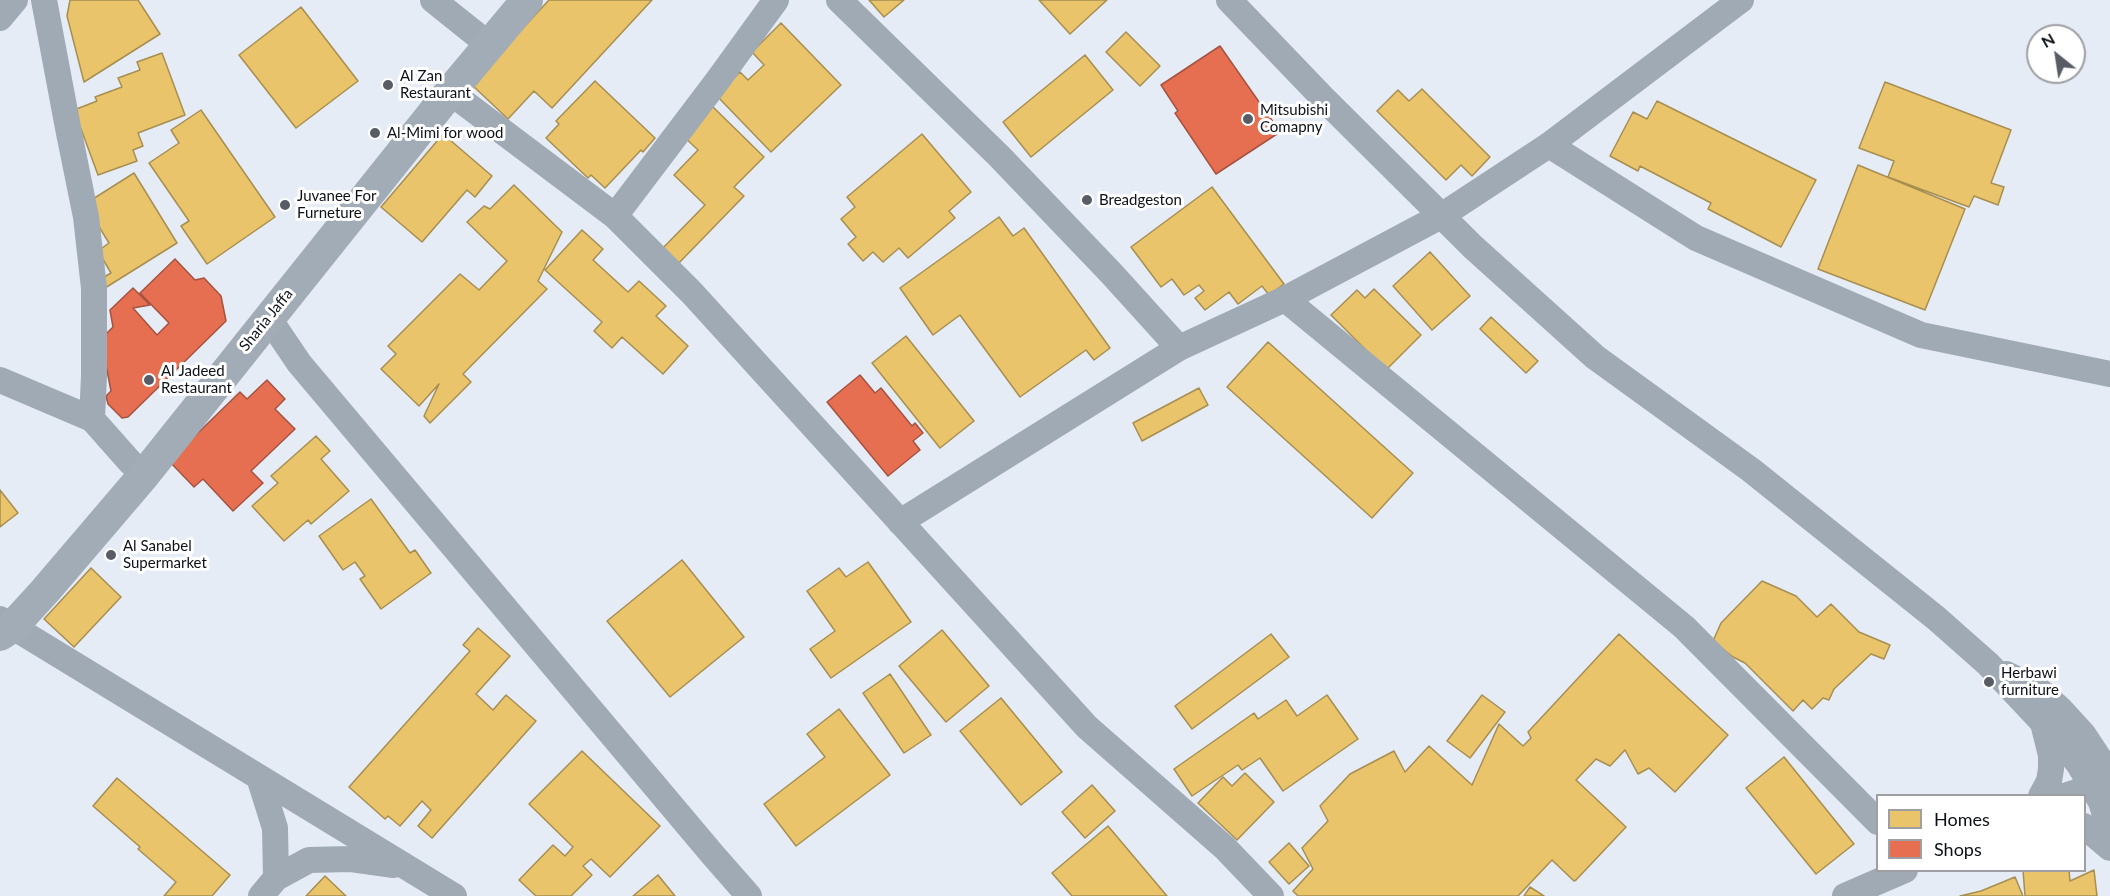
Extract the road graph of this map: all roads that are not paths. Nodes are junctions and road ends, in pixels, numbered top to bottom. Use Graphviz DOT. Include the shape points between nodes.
graph roads {
  1 [pos="15,0"];
  2 [pos="44,0"];
  3 [pos="433,0"];
  4 [pos="500,0"];
  5 [pos="526,0"];
  6 [pos="776,0"];
  7 [pos="839,0"];
  8 [pos="1229,0"];
  9 [pos="1741,0"];
  10 [pos="0,18"];
  11 [pos="480,38"];
  12 [pos="450,92"];
  13 [pos="1549,145"];
  14 [pos="615,216"];
  15 [pos="1441,216"];
  16 [pos="1285,299"];
  17 [pos="268,317"];
  18 [pos="1179,348"];
  19 [pos="2110,374"];
  20 [pos="0,380"];
  21 [pos="92,419"];
  22 [pos="131,463"];
  23 [pos="900,522"];
  24 [pos="3,623"];
  25 [pos="1988,664"];
  26 [pos="2042,722"];
  27 [pos="2073,723"];
  28 [pos="2110,747"];
  29 [pos="259,777"];
  30 [pos="2101,791"];
  31 [pos="2042,794"];
  32 [pos="2073,794"];
  33 [pos="1876,820"];
  34 [pos="2086,827"];
  35 [pos="2110,830"];
  36 [pos="2110,848"];
  37 [pos="404,866"];
  38 [pos="1900,872"];
  39 [pos="269,887"];
  40 [pos="454,896"];
  41 [pos="749,896"];
  42 [pos="1270,896"];
  43 [pos="1845,896"];
  1 -- 10 [label="street"];
  2 -- 21 [label="street" via="88,229 94,288"];
  3 -- 11 [label="street"];
  4 -- 11 [label="main road, Sharia Jaffa"];
  5 -- 11 [label="main road, Sharia Jaffa"];
  6 -- 14 [label="street"];
  7 -- 18 [label="street" via="1007,164"];
  8 -- 15 [label="street"];
  9 -- 13 [label="street"];
  11 -- 12 [label="main road, Sharia Jaffa"];
  11 -- 22 [label="main road, Sharia Jaffa" via="297,256"];
  12 -- 14 [label="street"];
  12 -- 17 [label="main road, Sharia Jaffa"];
  13 -- 15 [label="street"];
  13 -- 19 [label="street" via="1696,238 1920,335"];
  14 -- 23 [label="street" via="692,293"];
  15 -- 16 [label="street"];
  15 -- 25 [label="street" via="1595,357 1751,470"];
  16 -- 18 [label="street"];
  16 -- 33 [label="street" via="1684,627"];
  17 -- 24 [label="main road, Sharia Jaffa" via="144,475 45,591"];
  17 -- 41 [label="street" via="299,363"];
  18 -- 23 [label="street"];
  20 -- 21 [label="street"];
  21 -- 22 [label="street"];
  22 -- 24 [label="main road, Sharia Jaffa" via="9,602"];
  23 -- 42 [label="street" via="1087,727 1225,848"];
  24 -- 29 [label="street"];
  25 -- 26 [label="street"];
  25 -- 27 [label="street" via="2040,691"];
  26 -- 30 [label="street"];
  26 -- 31 [label="street" via="2051,762 2049,781"];
  27 -- 28 [label="street"];
  27 -- 30 [label="street" via="2083,734"];
  29 -- 37 [label="street"];
  29 -- 39 [label="street" via="275,828"];
  30 -- 32 [label="street"];
  30 -- 35 [label="street"];
  34 -- 36 [label="street"];
  37 -- 39 [label="street" via="351,859 309,860"];
  37 -- 40 [label="street"];
  38 -- 43 [label="street"];
}
